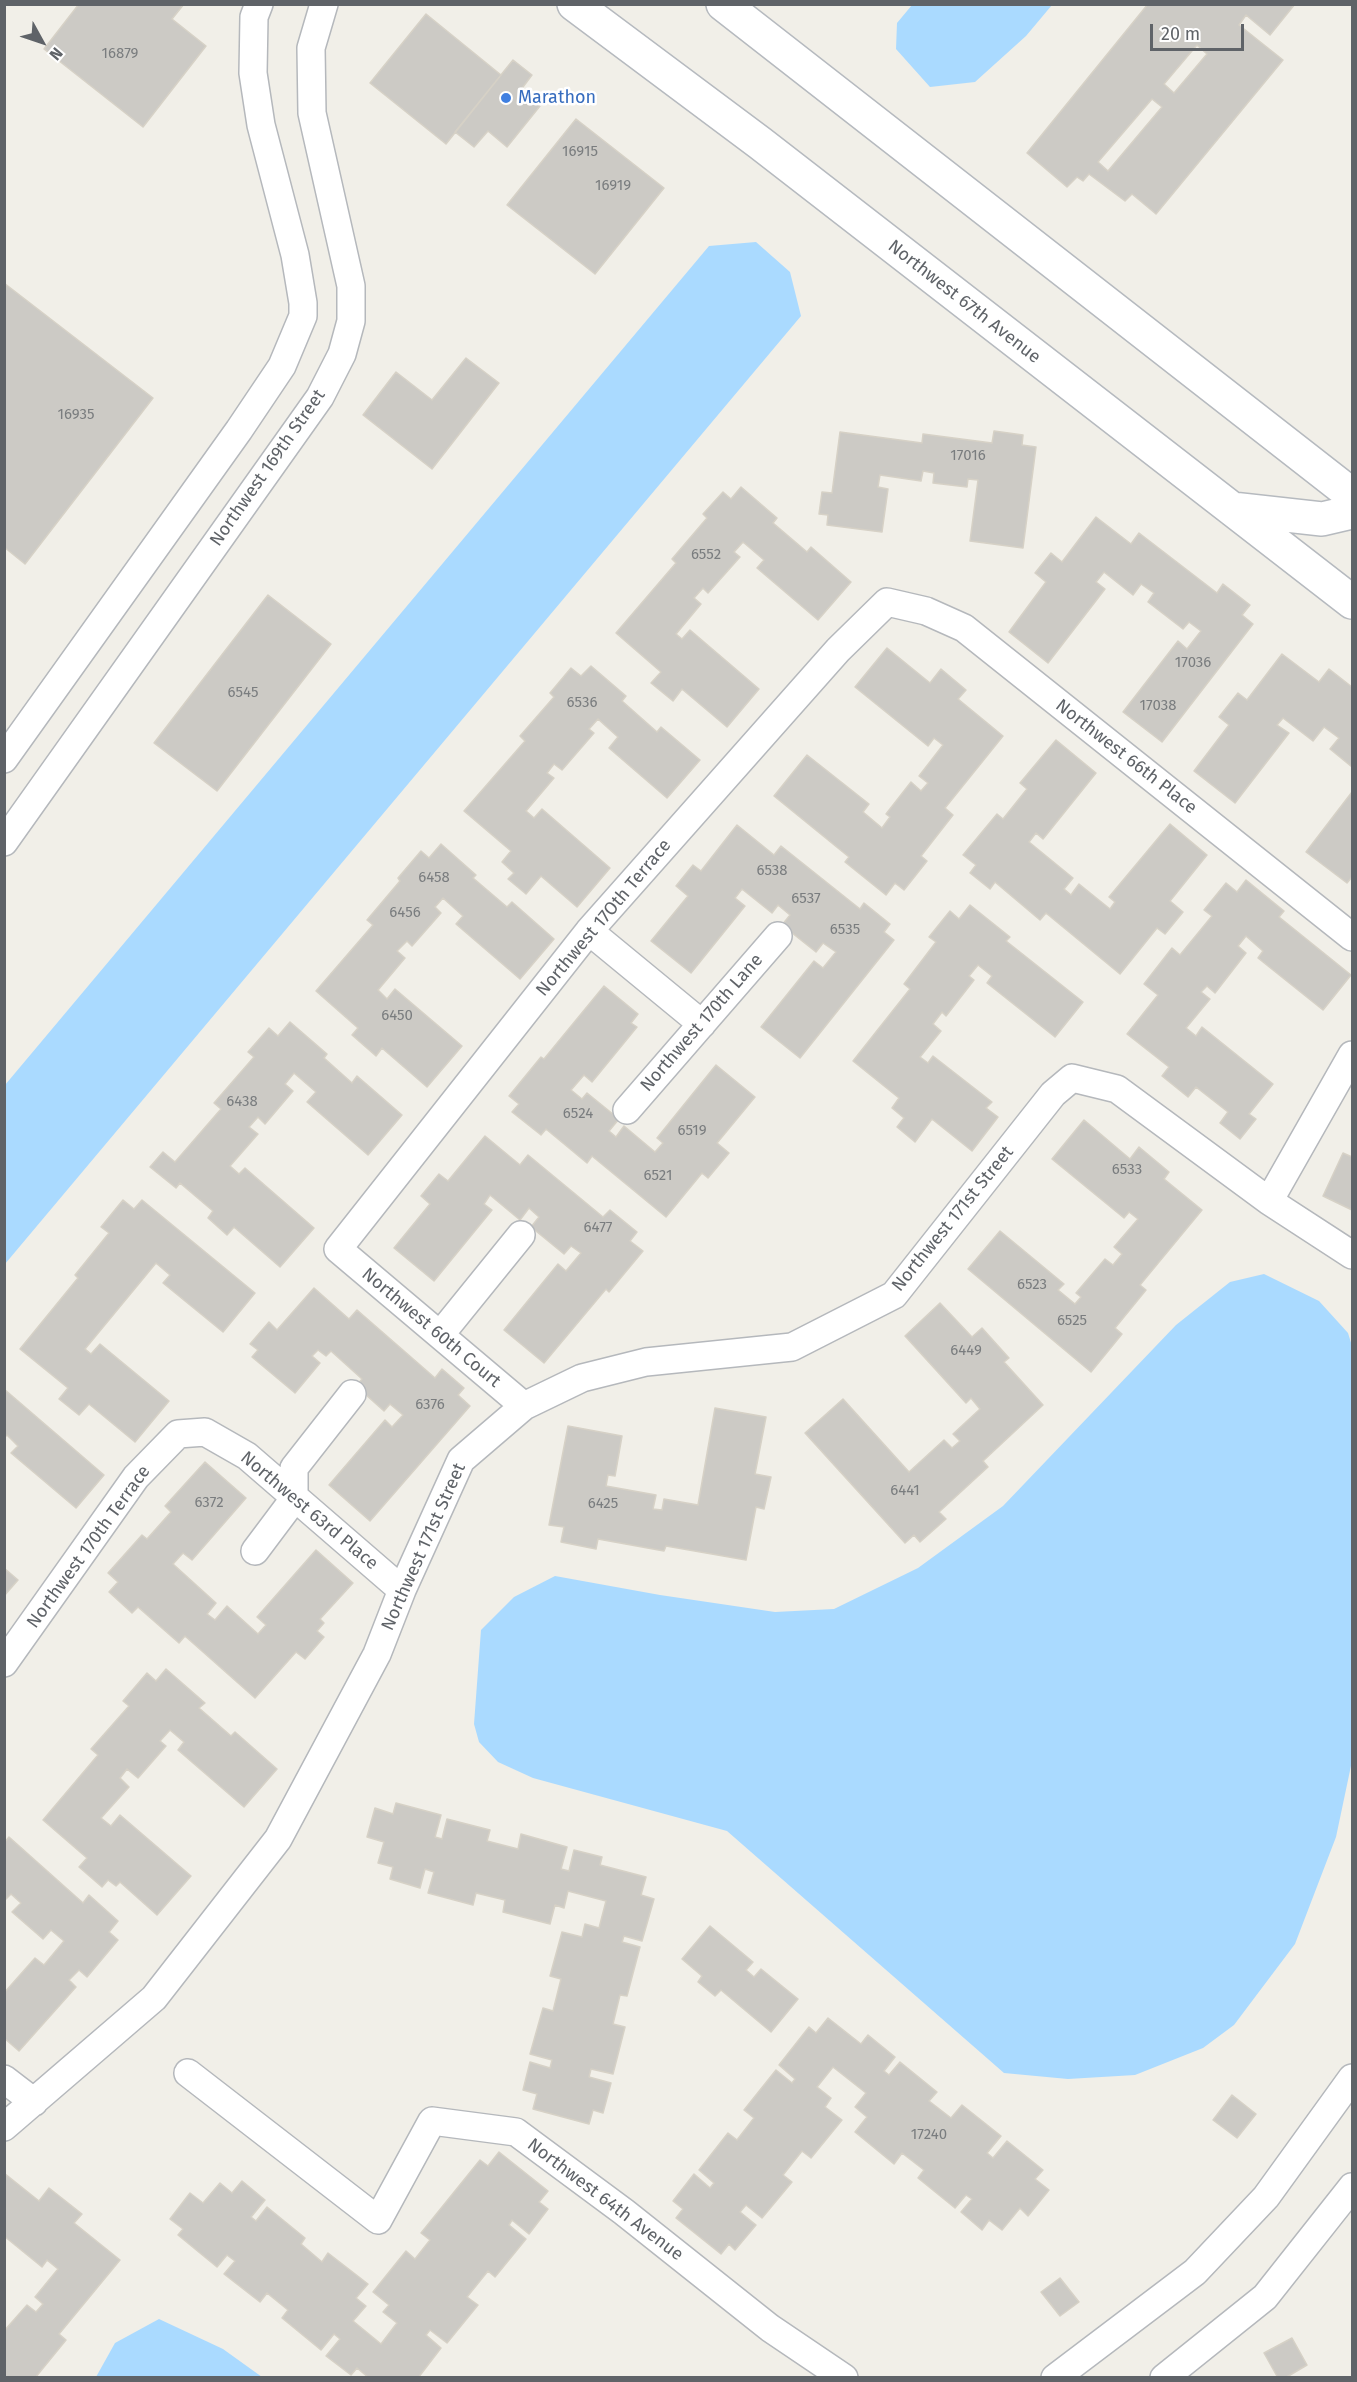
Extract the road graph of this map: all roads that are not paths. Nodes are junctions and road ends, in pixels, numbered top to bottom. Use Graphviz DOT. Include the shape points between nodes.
graph roads {
  1 [pos="259,4"];
  2 [pos="324,4"];
  3 [pos="574,4"];
  4 [pos="723,4"];
  5 [pos="1353,495"];
  6 [pos="1232,509"];
  7 [pos="1353,512"];
  8 [pos="887,602"];
  9 [pos="1353,602"];
  10 [pos="4,759"];
  11 [pos="4,842"];
  12 [pos="589,931"];
  13 [pos="778,936"];
  14 [pos="1353,937"];
  15 [pos="702,1024"];
  16 [pos="1353,1055"];
  17 [pos="627,1110"];
  18 [pos="1269,1200"];
  19 [pos="521,1234"];
  20 [pos="338,1249"];
  21 [pos="1353,1255"];
  22 [pos="440,1335"];
  23 [pos="352,1394"];
  24 [pos="524,1406"];
  25 [pos="178,1434"];
  26 [pos="294,1498"];
  27 [pos="255,1551"];
  28 [pos="402,1590"];
  29 [pos="4,1663"];
  30 [pos="188,2073"];
  31 [pos="1353,2078"];
  32 [pos="4,2079"];
  33 [pos="34,2103"];
  34 [pos="4,2127"];
  35 [pos="1353,2187"];
  36 [pos="844,2378"];
  37 [pos="1055,2378"];
  38 [pos="1164,2378"];
  1 -- 10 [label="street" via="254,17 253,73 261,125 295,255 303,316 282,366 239,430"];
  2 -- 11 [label="street, Northwest 169th Street" via="311,48 312,113 351,286 351,321 342,354 320,397"];
  3 -- 6 [label="main road, Northwest 67th Avenue"];
  4 -- 5 [label="main road"];
  6 -- 7 [label="main road" via="1322,519"];
  6 -- 9 [label="main road, Northwest 67th Avenue"];
  8 -- 12 [label="street, Northwest 17Oth Terrace" via="838,650"];
  8 -- 14 [label="street, Northwest 66th Place" via="926,611 964,628"];
  12 -- 15 [label="street"];
  12 -- 20 [label="street, Northwest 17Oth Terrace"];
  13 -- 15 [label="street, Northwest 170th Lane"];
  15 -- 17 [label="street, Northwest 170th Lane"];
  16 -- 18 [label="street"];
  18 -- 21 [label="street"];
  18 -- 24 [label="street, Northwest 171st Street" via="1117,1089 1072,1078 1053,1094 894,1295 792,1347 646,1362 582,1378"];
  19 -- 22 [label="street"];
  20 -- 22 [label="street, Northwest 60th Court"];
  22 -- 24 [label="street, Northwest 60th Court"];
  23 -- 26 [label="street" via="294,1468"];
  24 -- 28 [label="street, Northwest 171st Street" via="461,1460"];
  25 -- 26 [label="street, Northwest 63rd Place" via="205,1432 246,1456"];
  25 -- 29 [label="street, Northwest 170th Terrace" via="136,1477"];
  26 -- 27 [label="street"];
  26 -- 28 [label="street, Northwest 63rd Place"];
  28 -- 33 [label="street, Northwest 171st Street" via="377,1654 278,1839 154,1998"];
  30 -- 36 [label="street, Northwest 64th Avenue" via="378,2220 432,2121 516,2132 770,2328"];
  31 -- 37 [label="street" via="1266,2197 1196,2272"];
  32 -- 33 [label="street"];
  33 -- 34 [label="street, Northwest 171st Street"];
  35 -- 38 [label="street" via="1265,2297"];
}
